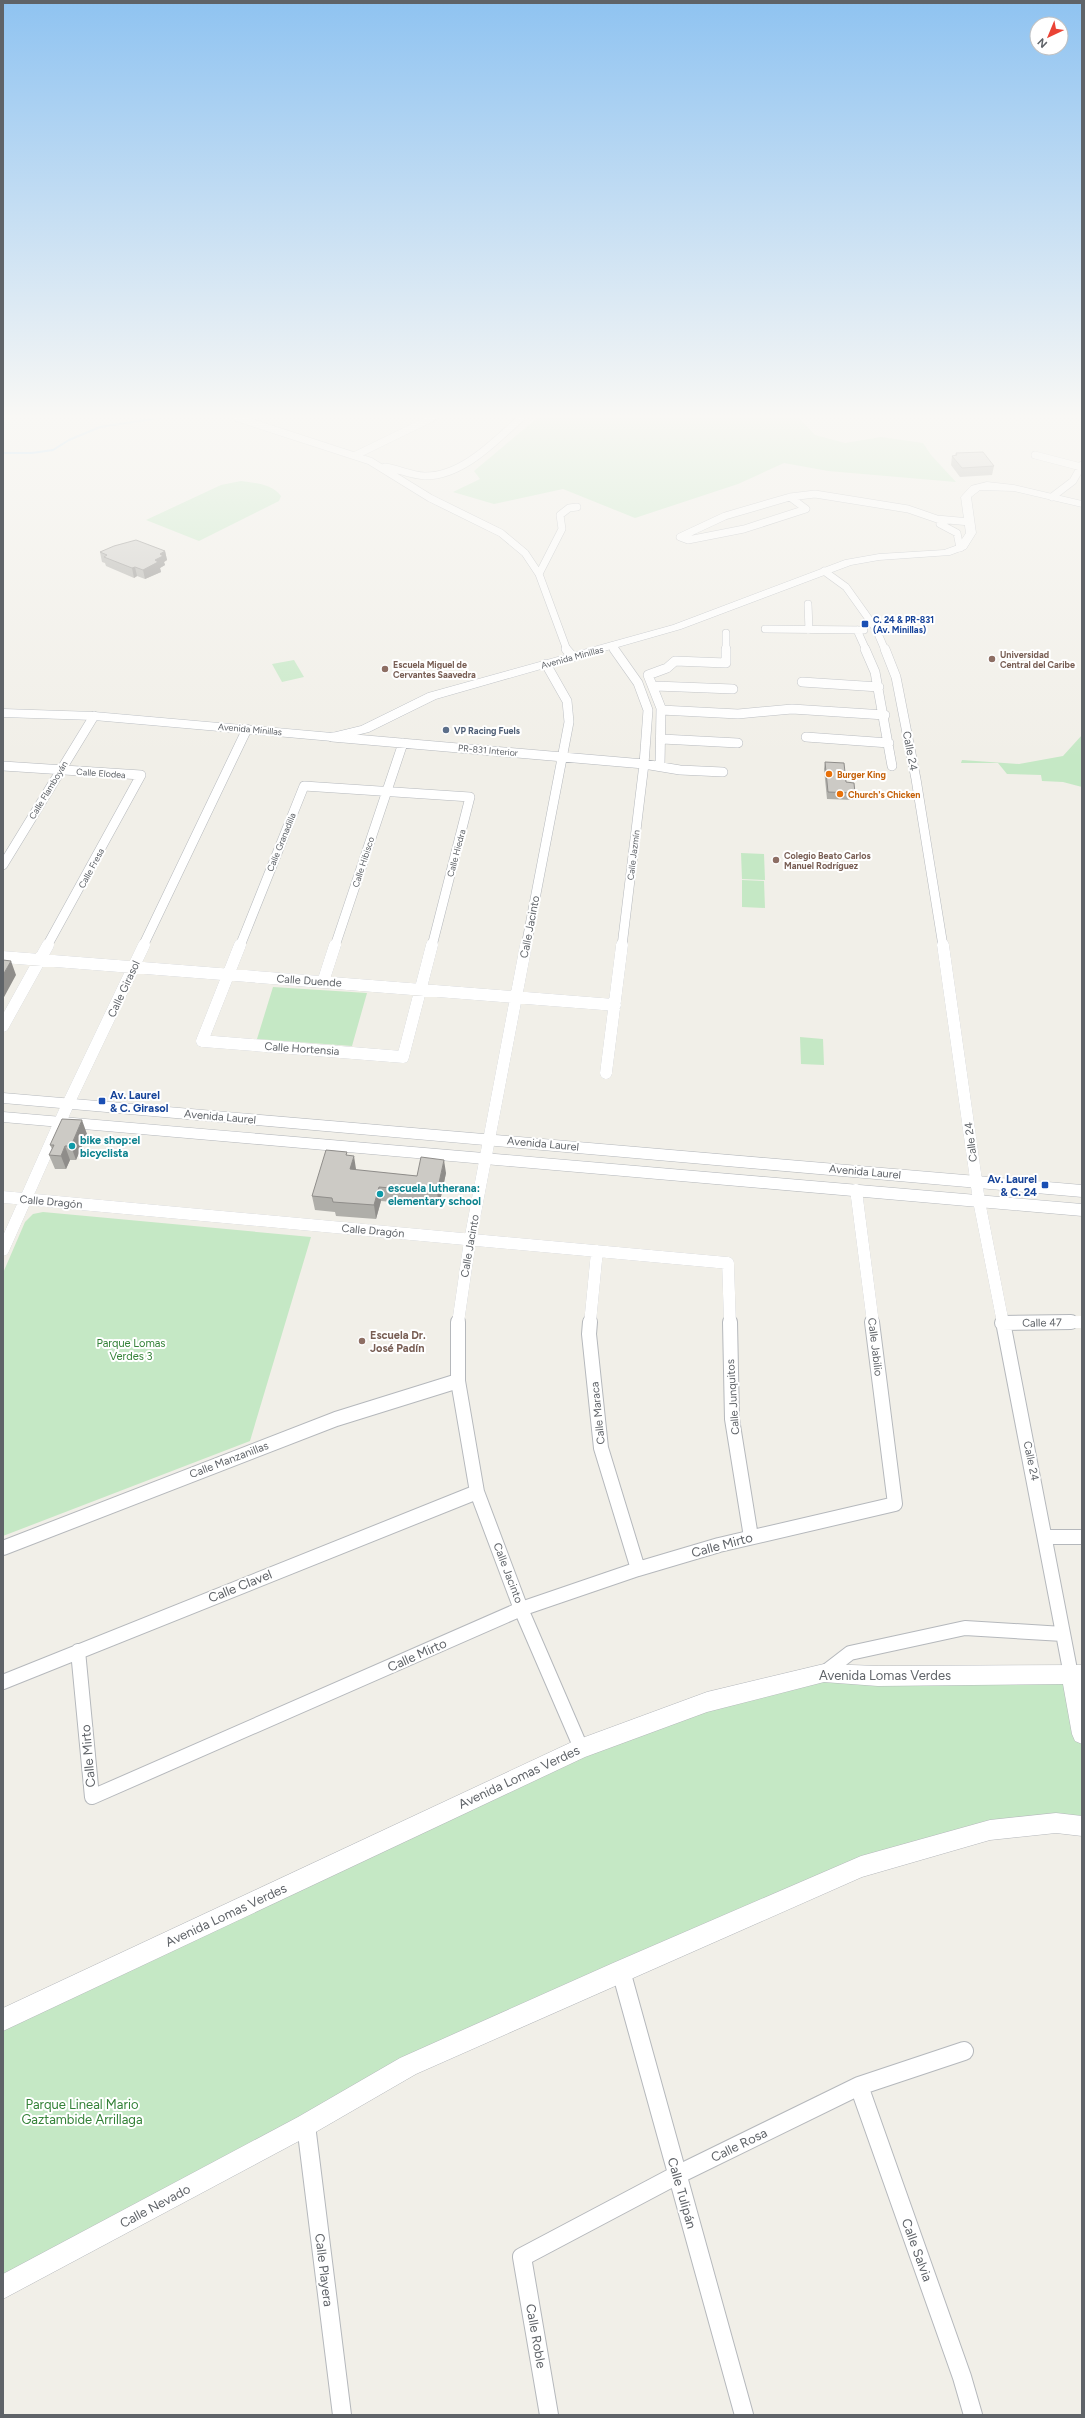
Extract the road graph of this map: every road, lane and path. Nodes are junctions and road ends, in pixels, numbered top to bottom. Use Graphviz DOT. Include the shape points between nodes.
graph roads {
  1 [pos="497,531"];
  2 [pos="561,531"];
  3 [pos="735,531"];
  4 [pos="953,531"];
  5 [pos="972,531"];
  6 [pos="689,532"];
  7 [pos="698,538"];
  8 [pos="960,548"];
  9 [pos="824,572"];
  10 [pos="540,574"];
  11 [pos="808,604"];
  12 [pos="765,629"];
  13 [pos="876,629"];
  14 [pos="809,630"];
  15 [pos="857,630"];
  16 [pos="726,633"];
  17 [pos="612,646"];
  18 [pos="572,657"];
  19 [pos="546,664"];
  20 [pos="802,682"];
  21 [pos="655,686"];
  22 [pos="879,687"];
  23 [pos="733,689"];
  24 [pos="661,710"];
  25 [pos="3,713"];
  26 [pos="884,715"];
  27 [pos="94,716"];
  28 [pos="247,729"];
  29 [pos="332,737"];
  30 [pos="806,737"];
  31 [pos="662,739"];
  32 [pos="889,742"];
  33 [pos="403,743"];
  34 [pos="738,743"];
  35 [pos="563,757"];
  36 [pos="644,764"];
  37 [pos="3,766"];
  38 [pos="660,766"];
  39 [pos="892,766"];
  40 [pos="60,770"];
  41 [pos="723,772"];
  42 [pos="141,776"];
  43 [pos="386,792"];
  44 [pos="3,865"];
  45 [pos="3,957"];
  46 [pos="41,960"];
  47 [pos="134,967"];
  48 [pos="228,974"];
  49 [pos="323,982"];
  50 [pos="420,989"];
  51 [pos="517,997"];
  52 [pos="615,1005"];
  53 [pos="3,1026"];
  54 [pos="606,1073"];
  55 [pos="3,1098"];
  56 [pos="68,1104"];
  57 [pos="3,1117"];
  58 [pos="61,1122"];
  59 [pos="491,1140"];
  60 [pos="487,1159"];
  61 [pos="976,1182"];
  62 [pos="856,1190"];
  63 [pos="1082,1191"];
  64 [pos="3,1197"];
  65 [pos="24,1199"];
  66 [pos="979,1201"];
  67 [pos="1082,1210"];
  68 [pos="470,1240"];
  69 [pos="3,1250"];
  70 [pos="597,1251"];
  71 [pos="728,1279"];
  72 [pos="1082,1322"];
  73 [pos="1002,1323"];
  74 [pos="458,1381"];
  75 [pos="477,1492"];
  76 [pos="895,1504"];
  77 [pos="751,1537"];
  78 [pos="1046,1537"];
  79 [pos="1082,1537"];
  80 [pos="3,1548"];
  81 [pos="638,1570"];
  82 [pos="521,1609"];
  83 [pos="1062,1634"];
  84 [pos="78,1650"];
  85 [pos="824,1672"];
  86 [pos="1076,1674"];
  87 [pos="3,1682"];
  88 [pos="1082,1734"];
  89 [pos="581,1748"];
  90 [pos="1082,1826"];
  91 [pos="621,1971"];
  92 [pos="3,2020"];
  93 [pos="964,2051"];
  94 [pos="859,2086"];
  95 [pos="306,2125"];
  96 [pos="677,2175"];
  97 [pos="522,2256"];
  98 [pos="3,2287"];
  99 [pos="342,2415"];
  100 [pos="549,2415"];
  101 [pos="744,2415"];
  102 [pos="973,2415"];
  1 -- 10 [label="street" via="525,553"];
  2 -- 10 [label="street"];
  3 -- 7 [label="street"];
  4 -- 8 [label="street" via="957,533"];
  5 -- 8 [label="main road"];
  6 -- 7 [label="street"];
  6 -- 7 [label="street" via="680,538"];
  8 -- 9 [label="main road, Avenida Minillas" via="946,553 879,557 849,562"];
  9 -- 13 [label="street, Calle 24" via="846,587"];
  9 -- 17 [label="main road, Avenida Minillas" via="677,627"];
  10 -- 18 [label="street" via="566,649"];
  11 -- 14 [label="street"];
  12 -- 14 [label="street"];
  13 -- 15 [label="street"];
  13 -- 61 [label="street, Calle 24" via="896,677 916,779 962,1068"];
  14 -- 15 [label="street"];
  15 -- 22 [label="street"];
  16 -- 21 [label="street" via="726,663 675,662 648,675"];
  17 -- 18 [label="main road, Avenida Minillas"];
  17 -- 36 [label="street, Calle Jazmín" via="638,683 648,710"];
  18 -- 19 [label="main road, Avenida Minillas"];
  19 -- 29 [label="main road, Avenida Minillas" via="432,696 365,729"];
  19 -- 35 [label="street, Calle Jacinto" via="566,701 569,722"];
  20 -- 22 [label="street"];
  21 -- 23 [label="street"];
  21 -- 24 [label="street"];
  22 -- 26 [label="street"];
  24 -- 26 [label="street" via="738,714 792,709"];
  24 -- 31 [label="street"];
  25 -- 27 [label="main road, Avenida Minillas"];
  26 -- 32 [label="street"];
  27 -- 28 [label="main road, Avenida Minillas"];
  27 -- 40 [label="street, Calle Flamboyán"];
  28 -- 29 [label="main road, Avenida Minillas"];
  28 -- 47 [label="street, Calle Girasol"];
  29 -- 33 [label="street, PR-831 Interior"];
  30 -- 32 [label="street"];
  31 -- 34 [label="street"];
  31 -- 38 [label="street"];
  32 -- 39 [label="street"];
  33 -- 35 [label="street, PR-831 Interior"];
  33 -- 43 [label="street, Calle Hibisco"];
  35 -- 36 [label="street, PR-831 Interior"];
  35 -- 51 [label="street, Calle Jacinto"];
  36 -- 38 [label="street, PR-831 Interior"];
  36 -- 52 [label="street, Calle Jazmín"];
  37 -- 40 [label="street, Calle Elodea"];
  38 -- 41 [label="street, PR-831 Interior" via="680,770"];
  40 -- 42 [label="street, Calle Elodea"];
  40 -- 44 [label="street, Calle Flamboyán"];
  42 -- 46 [label="street, Calle Fresa"];
  43 -- 48 [label="street, Calle Granadilla" via="304,786"];
  43 -- 49 [label="street, Calle Hibisco"];
  43 -- 50 [label="street, Calle Hiedra" via="470,797"];
  45 -- 46 [label="street, Calle Duende"];
  46 -- 47 [label="street, Calle Duende"];
  46 -- 53 [label="street, Calle Fresa"];
  47 -- 48 [label="street, Calle Duende"];
  47 -- 56 [label="street, Calle Girasol"];
  48 -- 49 [label="street, Calle Duende"];
  48 -- 50 [label="street, Calle Hortensia" via="202,1041 403,1057"];
  49 -- 50 [label="street, Calle Duende"];
  50 -- 51 [label="street, Calle Duende"];
  51 -- 52 [label="street, Calle Duende"];
  51 -- 59 [label="street, Calle Jacinto"];
  52 -- 54 [label="street, Calle Jazmín"];
  55 -- 56 [label="street, Avenida Laurel"];
  56 -- 58 [label="street, Calle Girasol"];
  56 -- 59 [label="street, Avenida Laurel"];
  57 -- 58 [label="street, Avenida Laurel"];
  58 -- 60 [label="street, Avenida Laurel"];
  58 -- 65 [label="street, Calle Girasol"];
  59 -- 60 [label="street, Calle Jacinto"];
  59 -- 61 [label="street, Avenida Laurel"];
  60 -- 62 [label="street, Avenida Laurel"];
  60 -- 68 [label="street, Calle Jacinto"];
  61 -- 63 [label="street, Avenida Laurel"];
  61 -- 66 [label="street, Calle 24"];
  62 -- 66 [label="street, Avenida Laurel"];
  62 -- 76 [label="street, Calle Jabilio"];
  64 -- 65 [label="street, Calle Dragón"];
  65 -- 68 [label="street, Calle Dragón"];
  65 -- 69 [label="street, Calle Girasol"];
  66 -- 67 [label="street, Avenida Laurel"];
  66 -- 73 [label="street, Calle 24"];
  68 -- 70 [label="street, Calle Dragón"];
  68 -- 74 [label="street, Calle Jacinto" via="457,1328"];
  70 -- 71 [label="street, Calle Dragón" via="728,1263"];
  70 -- 81 [label="street, Calle Maraca" via="589,1334 601,1448"];
  71 -- 77 [label="street, Calle Junquitos" via="732,1419"];
  72 -- 73 [label="street, Calle 47"];
  73 -- 78 [label="street, Calle 24"];
  74 -- 75 [label="street, Calle Jacinto"];
  74 -- 80 [label="street, Calle Manzanillas" via="336,1419"];
  75 -- 82 [label="street, Calle Jacinto"];
  75 -- 84 [label="street, Calle Clavel"];
  76 -- 77 [label="street, Calle Mirto"];
  77 -- 81 [label="street, Calle Mirto"];
  78 -- 79 [label="street"];
  78 -- 83 [label="street, Calle 24"];
  81 -- 82 [label="street, Calle Mirto"];
  82 -- 84 [label="street, Calle Mirto" via="92,1797"];
  82 -- 89 [label="street, Calle Jacinto"];
  83 -- 85 [label="street" via="965,1628 850,1653"];
  83 -- 86 [label="street, Calle 24"];
  84 -- 87 [label="street, Calle Clavel"];
  85 -- 86 [label="street, Avenida Lomas Verdes" via="878,1676"];
  85 -- 89 [label="street, Avenida Lomas Verdes" via="707,1702"];
  86 -- 88 [label="street, Calle 24"];
  89 -- 92 [label="street, Avenida Lomas Verdes"];
  90 -- 91 [label="street, Calle Nevado" via="1056,1823 990,1830 861,1867"];
  91 -- 95 [label="street, Calle Nevado" via="408,2066"];
  91 -- 96 [label="street, Calle Tulipán"];
  93 -- 94 [label="street, Calle Rosa"];
  94 -- 96 [label="street, Calle Rosa"];
  94 -- 102 [label="street, Calle Salvia" via="960,2370"];
  95 -- 98 [label="street, Calle Nevado"];
  95 -- 99 [label="street, Calle Playera"];
  96 -- 97 [label="street, Calle Rosa"];
  96 -- 101 [label="street, Calle Tulipán"];
  97 -- 100 [label="street, Calle Roble"];
}
